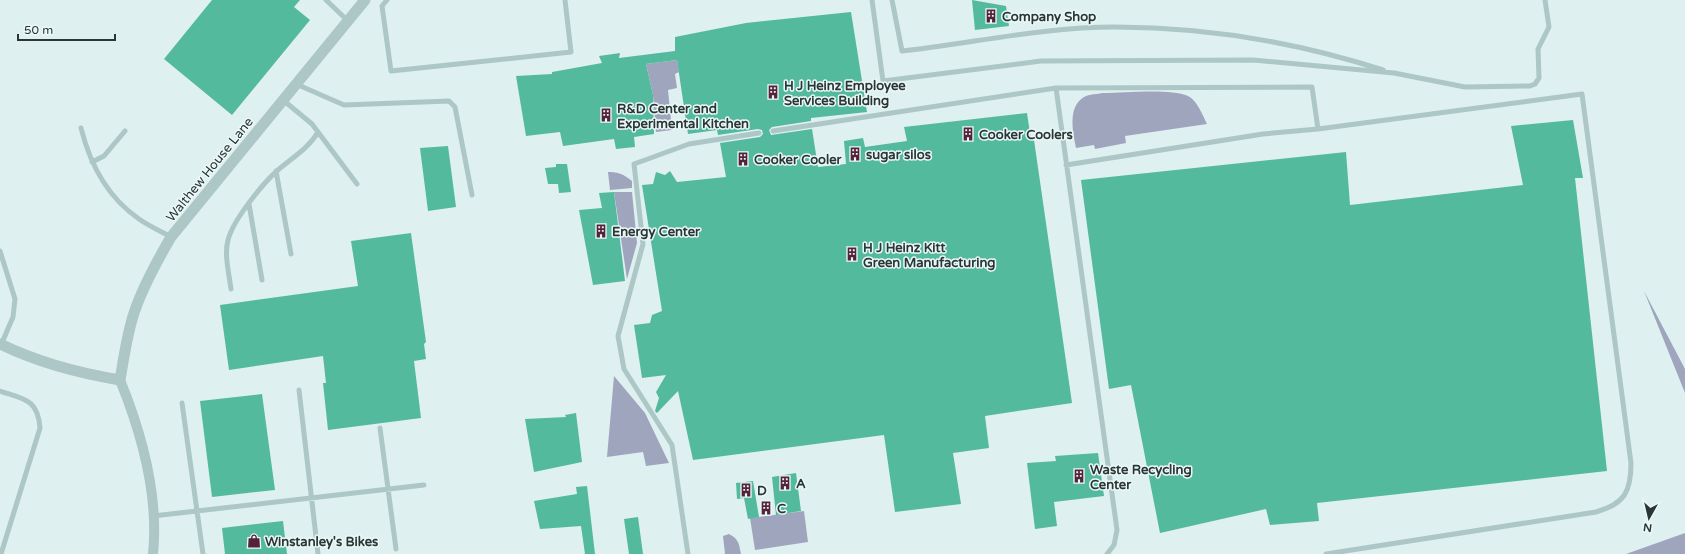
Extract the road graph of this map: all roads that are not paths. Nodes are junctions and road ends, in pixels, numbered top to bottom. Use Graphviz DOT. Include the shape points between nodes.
graph roads {
  1 [pos="326,0"];
  2 [pos="365,0"];
  3 [pos="387,0"];
  4 [pos="565,0"];
  5 [pos="872,0"];
  6 [pos="892,0"];
  7 [pos="1545,0"];
  8 [pos="348,20"];
  9 [pos="1394,74"];
  10 [pos="296,84"];
  11 [pos="1056,88"];
  12 [pos="283,100"];
  13 [pos="81,128"];
  14 [pos="1318,129"];
  15 [pos="125,131"];
  16 [pos="773,131"];
  17 [pos="318,132"];
  18 [pos="759,133"];
  19 [pos="92,162"];
  20 [pos="1066,165"];
  21 [pos="276,171"];
  22 [pos="357,184"];
  23 [pos="472,195"];
  24 [pos="249,204"];
  25 [pos="171,237"];
  26 [pos="0,250"];
  27 [pos="291,254"];
  28 [pos="262,280"];
  29 [pos="232,289"];
  30 [pos="0,344"];
  31 [pos="120,380"];
  32 [pos="299,390"];
  33 [pos="0,392"];
  34 [pos="182,403"];
  35 [pos="380,428"];
  36 [pos="424,485"];
  37 [pos="388,489"];
  38 [pos="312,498"];
  39 [pos="197,512"];
  40 [pos="153,516"];
  41 [pos="396,549"];
  42 [pos="1,554"];
  43 [pos="153,554"];
  44 [pos="203,554"];
  45 [pos="318,554"];
  46 [pos="688,554"];
  47 [pos="1108,554"];
  48 [pos="1326,554"];
  1 -- 8 [label="lane"];
  2 -- 8 [label="street, Walthew House Lane"];
  3 -- 4 [label="lane" via="382,6 391,71 571,52"];
  5 -- 9 [label="lane" via="883,81 1041,61 1252,60"];
  6 -- 9 [label="lane" via="902,51 1034,32 1114,27 1192,29 1262,39 1340,56"];
  7 -- 9 [label="lane" via="1549,27 1538,49 1539,78 1535,84 1465,87"];
  8 -- 10 [label="street, Walthew House Lane"];
  10 -- 12 [label="street, Walthew House Lane"];
  10 -- 23 [label="lane" via="344,105 449,101 455,107"];
  11 -- 14 [label="lane" via="1312,87"];
  11 -- 16 [label="lane"];
  11 -- 20 [label="lane"];
  12 -- 17 [label="lane"];
  12 -- 25 [label="street, Walthew House Lane"];
  13 -- 19 [label="lane"];
  14 -- 20 [label="lane" via="1263,134"];
  14 -- 48 [label="lane" via="1582,94 1631,463 1631,479 1626,493 1618,503 1606,510"];
  15 -- 19 [label="lane" via="104,156"];
  17 -- 21 [label="lane" via="313,141"];
  17 -- 22 [label="lane"];
  18 -- 46 [label="lane" via="689,144 634,164 643,244 618,336 624,369 672,445"];
  19 -- 25 [label="lane" via="115,199 139,219"];
  20 -- 47 [label="lane" via="1117,530 1114,545"];
  21 -- 24 [label="lane"];
  21 -- 27 [label="lane"];
  24 -- 28 [label="lane"];
  24 -- 29 [label="lane" via="228,240 227,255"];
  25 -- 31 [label="street, Walthew House Lane" via="134,312"];
  26 -- 30 [label="lane" via="14,298 14,317"];
  30 -- 31 [label="street" via="26,357 53,366"];
  31 -- 40 [label="street" via="136,418 145,454"];
  32 -- 38 [label="lane"];
  33 -- 42 [label="lane" via="26,399 36,407 40,428"];
  34 -- 39 [label="lane"];
  35 -- 37 [label="lane"];
  36 -- 37 [label="lane"];
  37 -- 38 [label="lane"];
  37 -- 41 [label="lane"];
  38 -- 39 [label="lane"];
  38 -- 45 [label="lane"];
  39 -- 40 [label="lane"];
  39 -- 44 [label="lane"];
  40 -- 43 [label="street"];
}
